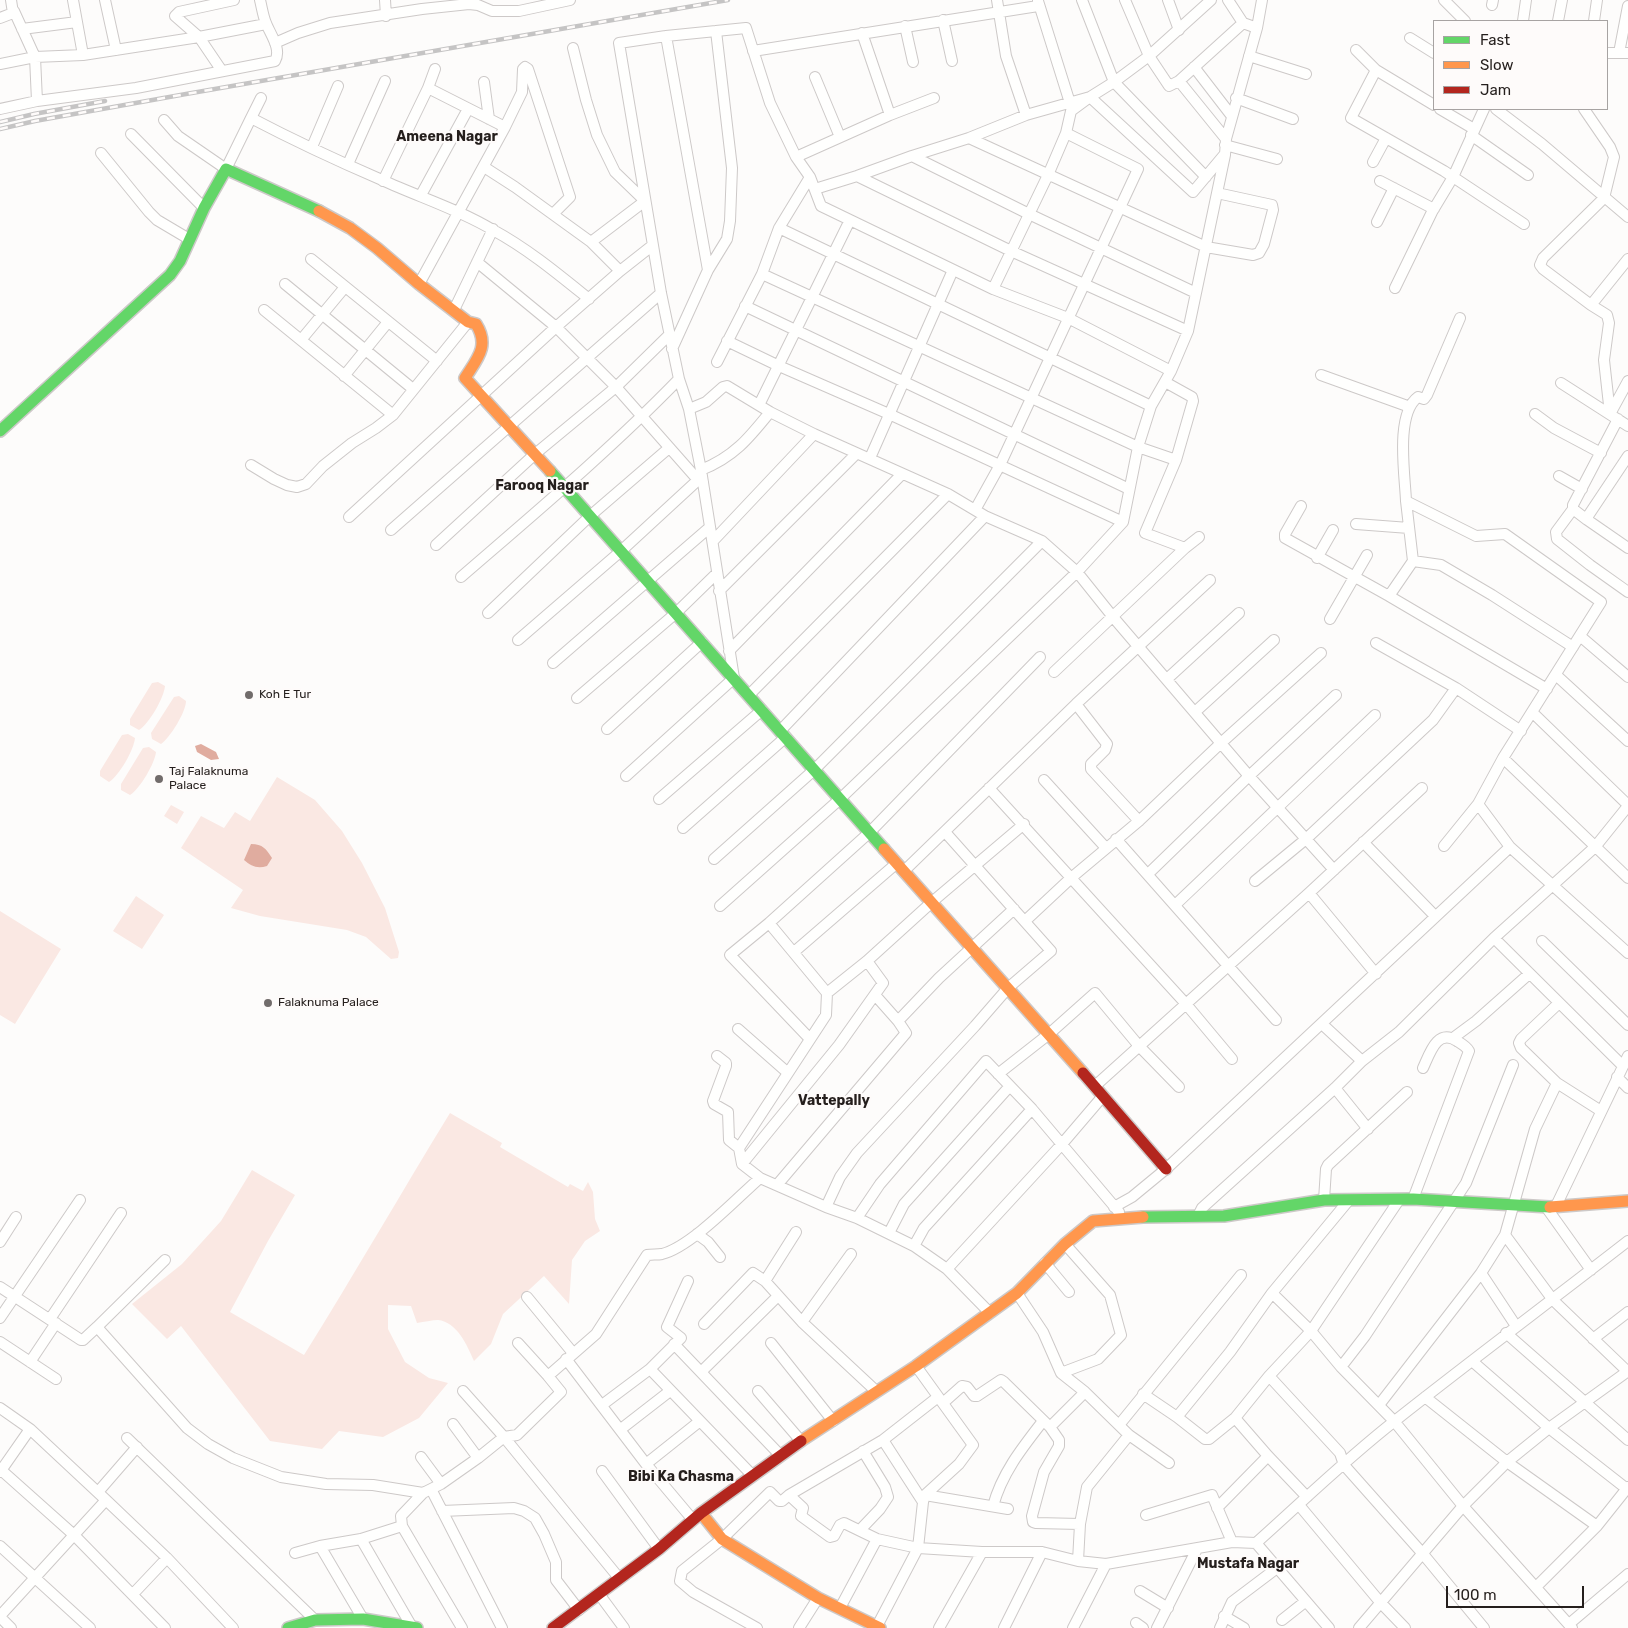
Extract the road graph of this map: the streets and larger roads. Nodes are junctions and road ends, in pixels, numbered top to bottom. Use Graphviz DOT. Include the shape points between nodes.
graph roads {
  1 [pos="11,0"];
  2 [pos="72,0"];
  3 [pos="106,0"];
  4 [pos="234,0"];
  5 [pos="260,0"];
  6 [pos="385,0"];
  7 [pos="566,0"];
  8 [pos="997,0"];
  9 [pos="1082,0"];
  10 [pos="1125,0"];
  11 [pos="1168,0"];
  12 [pos="1211,0"];
  13 [pos="1228,0"];
  14 [pos="1262,0"];
  15 [pos="1444,0"];
  16 [pos="1526,0"];
  17 [pos="1562,0"];
  18 [pos="1597,0"];
  19 [pos="469,2"];
  20 [pos="1038,3"];
  21 [pos="421,5"];
  22 [pos="519,5"];
  23 [pos="1628,6"];
  24 [pos="14,11"];
  25 [pos="999,13"];
  26 [pos="386,16"];
  27 [pos="0,18"];
  28 [pos="943,20"];
  29 [pos="1464,20"];
  30 [pos="1523,20"];
  31 [pos="1558,20"];
  32 [pos="1594,20"];
  33 [pos="76,22"];
  34 [pos="1243,23"];
  35 [pos="266,24"];
  36 [pos="905,26"];
  37 [pos="1257,28"];
  38 [pos="22,29"];
  39 [pos="1179,30"];
  40 [pos="716,31"];
  41 [pos="862,33"];
  42 [pos="666,36"];
  43 [pos="199,37"];
  44 [pos="1410,38"];
  45 [pos="275,43"];
  46 [pos="573,48"];
  47 [pos="116,50"];
  48 [pos="1356,50"];
  49 [pos="753,51"];
  50 [pos="1433,52"];
  51 [pos="1624,53"];
  52 [pos="1608,54"];
  53 [pos="83,56"];
  54 [pos="1149,56"];
  55 [pos="1249,56"];
  56 [pos="35,57"];
  57 [pos="952,61"];
  58 [pos="912,62"];
  59 [pos="0,64"];
  60 [pos="1194,67"];
  61 [pos="434,68"];
  62 [pos="1376,70"];
  63 [pos="222,71"];
  64 [pos="1306,74"];
  65 [pos="815,77"];
  66 [pos="385,81"];
  67 [pos="1179,81"];
  68 [pos="484,82"];
  69 [pos="1114,82"];
  70 [pos="338,86"];
  71 [pos="428,88"];
  72 [pos="1090,97"];
  73 [pos="261,98"];
  74 [pos="934,98"];
  75 [pos="1236,98"];
  76 [pos="37,101"];
  77 [pos="1070,102"];
  78 [pos="1433,104"];
  79 [pos="0,109"];
  80 [pos="468,109"];
  81 [pos="1441,110"];
  82 [pos="1483,110"];
  83 [pos="1497,110"];
  84 [pos="1585,110"];
  85 [pos="890,115"];
  86 [pos="1026,115"];
  87 [pos="1231,116"];
  88 [pos="251,118"];
  89 [pos="489,119"];
  90 [pos="1293,119"];
  91 [pos="164,120"];
  92 [pos="505,127"];
  93 [pos="1472,132"];
  94 [pos="1066,133"];
  95 [pos="131,134"];
  96 [pos="840,137"];
  97 [pos="969,138"];
  98 [pos="1386,138"];
  99 [pos="1225,146"];
  100 [pos="312,147"];
  101 [pos="101,153"];
  102 [pos="912,156"];
  103 [pos="796,157"];
  104 [pos="1277,159"];
  105 [pos="1373,162"];
  106 [pos="348,164"];
  107 [pos="484,167"];
  108 [pos="226,169"];
  109 [pos="1048,175"];
  110 [pos="1528,175"];
  111 [pos="857,176"];
  112 [pos="810,177"];
  113 [pos="1206,177"];
  114 [pos="1452,177"];
  115 [pos="383,181"];
  116 [pos="1380,181"];
  117 [pos="1394,188"];
  118 [pos="815,189"];
  119 [pos="1217,193"];
  120 [pos="421,195"];
  121 [pos="1604,198"];
  122 [pos="645,201"];
  123 [pos="1120,207"];
  124 [pos="204,208"];
  125 [pos="1434,209"];
  126 [pos="457,212"];
  127 [pos="552,214"];
  128 [pos="1029,214"];
  129 [pos="1628,217"];
  130 [pos="850,220"];
  131 [pos="1378,222"];
  132 [pos="1524,224"];
  133 [pos="779,228"];
  134 [pos="492,229"];
  135 [pos="189,240"];
  136 [pos="591,242"];
  137 [pos="653,245"];
  138 [pos="1206,247"];
  139 [pos="1100,248"];
  140 [pos="1011,251"];
  141 [pos="833,254"];
  142 [pos="311,259"];
  143 [pos="1628,259"];
  144 [pos="477,262"];
  145 [pos="708,270"];
  146 [pos="952,270"];
  147 [pos="620,271"];
  148 [pos="762,274"];
  149 [pos="1085,283"];
  150 [pos="285,284"];
  151 [pos="419,284"];
  152 [pos="345,287"];
  153 [pos="1395,288"];
  154 [pos="993,289"];
  155 [pos="661,293"];
  156 [pos="1196,294"];
  157 [pos="812,296"];
  158 [pos="589,299"];
  159 [pos="938,304"];
  160 [pos="1591,305"];
  161 [pos="745,306"];
  162 [pos="264,310"];
  163 [pos="454,310"];
  164 [pos="322,314"];
  165 [pos="1068,318"];
  166 [pos="1460,318"];
  167 [pos="388,322"];
  168 [pos="468,322"];
  169 [pos="556,327"];
  170 [pos="797,331"];
  171 [pos="1188,331"];
  172 [pos="669,335"];
  173 [pos="301,340"];
  174 [pos="727,341"];
  175 [pos="920,346"];
  176 [pos="672,349"];
  177 [pos="365,350"];
  178 [pos="585,358"];
  179 [pos="1050,358"];
  180 [pos="437,361"];
  181 [pos="717,362"];
  182 [pos="779,366"];
  183 [pos="1171,370"];
  184 [pos="1321,375"];
  185 [pos="344,376"];
  186 [pos="679,379"];
  187 [pos="1628,381"];
  188 [pos="904,382"];
  189 [pos="1165,382"];
  190 [pos="1561,383"];
  191 [pos="616,387"];
  192 [pos="413,389"];
  193 [pos="482,395"];
  194 [pos="1031,398"];
  195 [pos="759,405"];
  196 [pos="1151,406"];
  197 [pos="1410,407"];
  198 [pos="689,409"];
  199 [pos="770,412"];
  200 [pos="889,414"];
  201 [pos="1534,414"];
  202 [pos="393,415"];
  203 [pos="642,417"];
  204 [pos="1614,417"];
  205 [pos="509,425"];
  206 [pos="1628,426"];
  207 [pos="0,431"];
  208 [pos="814,434"];
  209 [pos="1014,435"];
  210 [pos="1138,447"];
  211 [pos="669,448"];
  212 [pos="1601,453"];
  213 [pos="535,454"];
  214 [pos="856,454"];
  215 [pos="1628,456"];
  216 [pos="870,458"];
  217 [pos="1176,460"];
  218 [pos="251,465"];
  219 [pos="1000,465"];
  220 [pos="902,474"];
  221 [pos="1559,476"];
  222 [pos="701,477"];
  223 [pos="565,488"];
  224 [pos="1129,489"];
  225 [pos="1582,489"];
  226 [pos="948,494"];
  227 [pos="1406,501"];
  228 [pos="1301,506"];
  229 [pos="1573,509"];
  230 [pos="975,510"];
  231 [pos="590,516"];
  232 [pos="985,516"];
  233 [pos="349,517"];
  234 [pos="1586,519"];
  235 [pos="1123,522"];
  236 [pos="1356,524"];
  237 [pos="710,527"];
  238 [pos="1409,528"];
  239 [pos="391,530"];
  240 [pos="1333,530"];
  241 [pos="1199,537"];
  242 [pos="713,541"];
  243 [pos="1042,541"];
  244 [pos="436,545"];
  245 [pos="1627,547"];
  246 [pos="1185,548"];
  247 [pos="621,551"];
  248 [pos="1367,555"];
  249 [pos="1317,558"];
  250 [pos="1413,561"];
  251 [pos="1077,572"];
  252 [pos="717,573"];
  253 [pos="461,577"];
  254 [pos="1354,578"];
  255 [pos="1210,580"];
  256 [pos="648,582"];
  257 [pos="720,591"];
  258 [pos="1628,592"];
  259 [pos="1389,596"];
  260 [pos="676,613"];
  261 [pos="1239,613"];
  262 [pos="488,614"];
  263 [pos="1113,617"];
  264 [pos="1330,619"];
  265 [pos="1580,636"];
  266 [pos="518,640"];
  267 [pos="1274,640"];
  268 [pos="702,642"];
  269 [pos="1376,642"];
  270 [pos="1139,646"];
  271 [pos="1573,647"];
  272 [pos="729,652"];
  273 [pos="1321,653"];
  274 [pos="1040,657"];
  275 [pos="553,663"];
  276 [pos="1054,672"];
  277 [pos="1556,675"];
  278 [pos="1628,677"];
  279 [pos="734,678"];
  280 [pos="1167,679"];
  281 [pos="1456,688"];
  282 [pos="1547,689"];
  283 [pos="749,695"];
  284 [pos="1336,695"];
  285 [pos="577,698"];
  286 [pos="1076,704"];
  287 [pos="762,710"];
  288 [pos="1195,712"];
  289 [pos="1532,712"];
  290 [pos="1375,715"];
  291 [pos="607,729"];
  292 [pos="1521,731"];
  293 [pos="783,734"];
  294 [pos="1628,741"];
  295 [pos="1221,743"];
  296 [pos="1503,758"];
  297 [pos="814,770"];
  298 [pos="626,776"];
  299 [pos="1248,776"];
  300 [pos="1044,780"];
  301 [pos="989,788"];
  302 [pos="1422,788"];
  303 [pos="659,799"];
  304 [pos="840,799"];
  305 [pos="1478,804"];
  306 [pos="1628,806"];
  307 [pos="1277,808"];
  308 [pos="1139,822"];
  309 [pos="1024,824"];
  310 [pos="683,828"];
  311 [pos="870,832"];
  312 [pos="945,832"];
  313 [pos="1116,839"];
  314 [pos="1306,839"];
  315 [pos="1363,842"];
  316 [pos="1444,846"];
  317 [pos="1510,847"];
  318 [pos="1595,847"];
  319 [pos="1106,848"];
  320 [pos="714,859"];
  321 [pos="901,867"];
  322 [pos="975,867"];
  323 [pos="1334,870"];
  324 [pos="1148,874"];
  325 [pos="1071,878"];
  326 [pos="1628,878"];
  327 [pos="1256,881"];
  328 [pos="1552,886"];
  329 [pos="1309,893"];
  330 [pos="932,902"];
  331 [pos="1175,905"];
  332 [pos="720,906"];
  333 [pos="1014,910"];
  334 [pos="1435,916"];
  335 [pos="1025,921"];
  336 [pos="769,924"];
  337 [pos="1494,938"];
  338 [pos="1542,942"];
  339 [pos="972,947"];
  340 [pos="794,952"];
  341 [pos="1628,953"];
  342 [pos="867,961"];
  343 [pos="1228,966"];
  344 [pos="1376,974"];
  345 [pos="1529,974"];
  346 [pos="1008,988"];
  347 [pos="827,993"];
  348 [pos="875,995"];
  349 [pos="1559,1003"];
  350 [pos="1186,1004"];
  351 [pos="1276,1020"];
  352 [pos="898,1021"];
  353 [pos="1322,1024"];
  354 [pos="1628,1025"];
  355 [pos="738,1029"];
  356 [pos="1049,1034"];
  357 [pos="1453,1038"];
  358 [pos="810,1039"];
  359 [pos="1139,1046"];
  360 [pos="717,1056"];
  361 [pos="1628,1056"];
  362 [pos="1232,1059"];
  363 [pos="1362,1061"];
  364 [pos="1513,1065"];
  365 [pos="1623,1066"];
  366 [pos="1423,1068"];
  367 [pos="788,1073"];
  368 [pos="998,1074"];
  369 [pos="1617,1077"];
  370 [pos="1557,1083"];
  371 [pos="1095,1086"];
  372 [pos="1010,1087"];
  373 [pos="1179,1087"];
  374 [pos="1335,1088"];
  375 [pos="1628,1088"];
  376 [pos="1407,1092"];
  377 [pos="1103,1096"];
  378 [pos="1032,1109"];
  379 [pos="1602,1111"];
  380 [pos="1368,1129"];
  381 [pos="1062,1144"];
  382 [pos="739,1148"];
  383 [pos="742,1164"];
  384 [pos="1166,1169"];
  385 [pos="760,1178"];
  386 [pos="777,1185"];
  387 [pos="1413,1199"];
  388 [pos="80,1200"];
  389 [pos="1324,1200"];
  390 [pos="1349,1200"];
  391 [pos="1399,1200"];
  392 [pos="1628,1201"];
  393 [pos="1454,1202"];
  394 [pos="1513,1205"];
  395 [pos="826,1207"];
  396 [pos="1114,1207"];
  397 [pos="1551,1207"];
  398 [pos="121,1213"];
  399 [pos="1198,1216"];
  400 [pos="16,1217"];
  401 [pos="1126,1217"];
  402 [pos="857,1218"];
  403 [pos="796,1232"];
  404 [pos="889,1233"];
  405 [pos="697,1234"];
  406 [pos="1505,1235"];
  407 [pos="1628,1241"];
  408 [pos="0,1242"];
  409 [pos="1064,1244"];
  410 [pos="914,1246"];
  411 [pos="851,1254"];
  412 [pos="720,1256"];
  413 [pos="165,1260"];
  414 [pos="1045,1264"];
  415 [pos="947,1269"];
  416 [pos="1591,1270"];
  417 [pos="1481,1273"];
  418 [pos="1241,1275"];
  419 [pos="688,1281"];
  420 [pos="765,1281"];
  421 [pos="0,1287"];
  422 [pos="1069,1292"];
  423 [pos="1017,1293"];
  424 [pos="1272,1294"];
  425 [pos="14,1296"];
  426 [pos="778,1296"];
  427 [pos="528,1297"];
  428 [pos="1553,1300"];
  429 [pos="1628,1312"];
  430 [pos="990,1313"];
  431 [pos="0,1318"];
  432 [pos="53,1321"];
  433 [pos="802,1322"];
  434 [pos="704,1324"];
  435 [pos="1516,1326"];
  436 [pos="97,1327"];
  437 [pos="1311,1331"];
  438 [pos="1506,1334"];
  439 [pos="1593,1339"];
  440 [pos="0,1342"];
  441 [pos="518,1342"];
  442 [pos="771,1343"];
  443 [pos="674,1344"];
  444 [pos="570,1356"];
  445 [pos="1472,1361"];
  446 [pos="30,1362"];
  447 [pos="916,1366"];
  448 [pos="1341,1368"];
  449 [pos="650,1369"];
  450 [pos="701,1372"];
  451 [pos="1628,1372"];
  452 [pos="1061,1373"];
  453 [pos="548,1376"];
  454 [pos="1269,1376"];
  455 [pos="56,1379"];
  456 [pos="462,1391"];
  457 [pos="670,1391"];
  458 [pos="758,1391"];
  459 [pos="876,1391"];
  460 [pos="1085,1392"];
  461 [pos="1143,1394"];
  462 [pos="1425,1397"];
  463 [pos="941,1400"];
  464 [pos="1584,1402"];
  465 [pos="602,1405"];
  466 [pos="1379,1405"];
  467 [pos="0,1408"];
  468 [pos="1177,1417"];
  469 [pos="1235,1418"];
  470 [pos="833,1420"];
  471 [pos="700,1421"];
  472 [pos="1394,1421"];
  473 [pos="453,1424"];
  474 [pos="1046,1424"];
  475 [pos="1120,1424"];
  476 [pos="1549,1428"];
  477 [pos="30,1429"];
  478 [pos="621,1429"];
  479 [pos="1128,1434"];
  480 [pos="504,1437"];
  481 [pos="126,1438"];
  482 [pos="883,1440"];
  483 [pos="1628,1440"];
  484 [pos="801,1442"];
  485 [pos="136,1447"];
  486 [pos="863,1450"];
  487 [pos="781,1456"];
  488 [pos="1268,1456"];
  489 [pos="421,1457"];
  490 [pos="478,1458"];
  491 [pos="1506,1462"];
  492 [pos="1169,1463"];
  493 [pos="646,1464"];
  494 [pos="1344,1465"];
  495 [pos="0,1470"];
  496 [pos="602,1471"];
  497 [pos="753,1476"];
  498 [pos="442,1484"];
  499 [pos="1627,1488"];
  500 [pos="427,1491"];
  501 [pos="98,1492"];
  502 [pos="789,1495"];
  503 [pos="1307,1497"];
  504 [pos="924,1499"];
  505 [pos="106,1500"];
  506 [pos="1299,1505"];
  507 [pos="993,1506"];
  508 [pos="1463,1506"];
  509 [pos="1218,1508"];
  510 [pos="1008,1509"];
  511 [pos="442,1512"];
  512 [pos="1146,1515"];
  513 [pos="697,1516"];
  514 [pos="1080,1524"];
  515 [pos="402,1526"];
  516 [pos="1597,1526"];
  517 [pos="860,1530"];
  518 [pos="74,1535"];
  519 [pos="361,1539"];
  520 [pos="722,1539"];
  521 [pos="877,1540"];
  522 [pos="1232,1542"];
  523 [pos="1256,1543"];
  524 [pos="0,1546"];
  525 [pos="320,1546"];
  526 [pos="918,1548"];
  527 [pos="660,1549"];
  528 [pos="1197,1549"];
  529 [pos="982,1552"];
  530 [pos="1042,1552"];
  531 [pos="296,1553"];
  532 [pos="1423,1554"];
  533 [pos="167,1558"];
  534 [pos="1078,1561"];
  535 [pos="1106,1564"];
  536 [pos="1277,1568"];
  537 [pos="1628,1574"];
  538 [pos="34,1578"];
  539 [pos="618,1578"];
  540 [pos="1536,1587"];
  541 [pos="1140,1591"];
  542 [pos="133,1594"];
  543 [pos="599,1594"];
  544 [pos="818,1598"];
  545 [pos="1306,1601"];
  546 [pos="1380,1602"];
  547 [pos="840,1608"];
  548 [pos="1168,1608"];
  549 [pos="579,1610"];
  550 [pos="0,1616"];
  551 [pos="1224,1616"];
  552 [pos="363,1619"];
  553 [pos="315,1620"];
  554 [pos="1282,1620"];
  555 [pos="1571,1626"];
  556 [pos="414,1627"];
  557 [pos="878,1627"];
  558 [pos="11,1628"];
  559 [pos="90,1628"];
  560 [pos="166,1628"];
  561 [pos="234,1628"];
  562 [pos="288,1628"];
  563 [pos="462,1628"];
  564 [pos="502,1628"];
  565 [pos="553,1628"];
  566 [pos="624,1628"];
  567 [pos="757,1628"];
  568 [pos="799,1628"];
  569 [pos="939,1628"];
  570 [pos="1004,1628"];
  571 [pos="1073,1628"];
  572 [pos="1157,1628"];
  573 [pos="1220,1628"];
  574 [pos="1244,1628"];
  575 [pos="1329,1628"];
  576 [pos="1358,1628"];
  577 [pos="1405,1628"];
  578 [pos="1484,1628"];
  1 -- 24 [label="street"];
  2 -- 33 [label="street"];
  3 -- 47 [label="street"];
  4 -- 43 [label="street" via="177,13 176,18"];
  5 -- 35 [label="street"];
  6 -- 26 [label="street"];
  7 -- 22 [label="street"];
  8 -- 25 [label="street"];
  9 -- 69 [label="street"];
  10 -- 54 [label="street"];
  11 -- 39 [label="street"];
  12 -- 39 [label="street"];
  13 -- 34 [label="street"];
  14 -- 37 [label="street"];
  15 -- 29 [label="street"];
  16 -- 30 [label="street"];
  17 -- 31 [label="street"];
  18 -- 32 [label="street"];
  19 -- 21 [label="street"];
  19 -- 22 [label="street" via="492,11"];
  20 -- 25 [label="street"];
  20 -- 77 [label="street"];
  21 -- 26 [label="street"];
  23 -- 51 [label="street"];
  24 -- 27 [label="street" via="12,15"];
  24 -- 38 [label="street"];
  25 -- 28 [label="street"];
  25 -- 86 [label="street" via="1006,56"];
  26 -- 45 [label="street" via="330,24"];
  28 -- 36 [label="street"];
  28 -- 57 [label="street"];
  33 -- 38 [label="street"];
  33 -- 53 [label="street"];
  34 -- 37 [label="street"];
  34 -- 60 [label="street"];
  35 -- 43 [label="street"];
  35 -- 45 [label="street"];
  36 -- 41 [label="street"];
  36 -- 58 [label="street"];
  37 -- 55 [label="street"];
  38 -- 56 [label="street"];
  39 -- 54 [label="street"];
  40 -- 42 [label="street"];
  40 -- 49 [label="street" via="746,28"];
  40 -- 145 [label="street" via="732,168 727,239"];
  41 -- 49 [label="street"];
  41 -- 85 [label="street"];
  42 -- 122 [label="street" via="618,43"];
  42 -- 145 [label="street"];
  43 -- 47 [label="street"];
  43 -- 63 [label="street"];
  44 -- 50 [label="street"];
  45 -- 63 [label="street" via="278,54 275,61"];
  46 -- 122 [label="street" via="597,135 615,172"];
  47 -- 53 [label="street"];
  48 -- 62 [label="street"];
  49 -- 103 [label="street" via="770,103"];
  51 -- 52 [label="street"];
  53 -- 56 [label="street"];
  54 -- 67 [label="street" via="1169,86"];
  54 -- 69 [label="street"];
  55 -- 64 [label="street"];
  55 -- 75 [label="street"];
  56 -- 59 [label="street"];
  56 -- 76 [label="street"];
  60 -- 67 [label="street"];
  60 -- 87 [label="street"];
  61 -- 71 [label="street"];
  62 -- 78 [label="street"];
  62 -- 98 [label="street" via="1351,118"];
  63 -- 76 [label="street" via="136,88"];
  65 -- 96 [label="street"];
  66 -- 106 [label="street"];
  67 -- 99 [label="street"];
  68 -- 89 [label="street"];
  69 -- 72 [label="street"];
  69 -- 113 [label="street"];
  70 -- 100 [label="street"];
  71 -- 80 [label="street"];
  71 -- 115 [label="street"];
  72 -- 77 [label="street"];
  72 -- 94 [label="street" via="1071,111"];
  72 -- 113 [label="street" via="1193,192"];
  73 -- 88 [label="street"];
  74 -- 85 [label="street"];
  75 -- 87 [label="street"];
  75 -- 90 [label="street"];
  76 -- 79 [label="street"];
  77 -- 86 [label="street"];
  80 -- 89 [label="street"];
  80 -- 120 [label="street"];
  81 -- 93 [label="street"];
  82 -- 93 [label="street"];
  83 -- 121 [label="street"];
  84 -- 121 [label="street" via="1614,157"];
  85 -- 96 [label="street"];
  86 -- 97 [label="street"];
  87 -- 99 [label="street"];
  88 -- 100 [label="street"];
  88 -- 108 [label="street"];
  89 -- 92 [label="street"];
  91 -- 108 [label="street" via="178,136"];
  92 -- 107 [label="street"];
  92 -- 127 [label="street" via="522,92 523,69 526,66 570,197"];
  93 -- 110 [label="street"];
  93 -- 114 [label="street"];
  94 -- 109 [label="street"];
  94 -- 123 [label="street" via="1138,169"];
  95 -- 124 [label="street"];
  96 -- 103 [label="street"];
  97 -- 102 [label="street"];
  97 -- 109 [label="street"];
  98 -- 105 [label="street"];
  98 -- 114 [label="street"];
  99 -- 104 [label="street"];
  99 -- 113 [label="street"];
  99 -- 119 [label="street"];
  100 -- 106 [label="street"];
  101 -- 135 [label="street" via="149,212"];
  102 -- 111 [label="street"];
  102 -- 128 [label="street"];
  103 -- 112 [label="street"];
  106 -- 115 [label="street"];
  107 -- 126 [label="street"];
  107 -- 127 [label="street"];
  108 -- 124 [label="street"];
  108 -- 151 [label="street" via="350,228"];
  109 -- 123 [label="street"];
  109 -- 128 [label="street"];
  111 -- 118 [label="street"];
  111 -- 140 [label="street"];
  112 -- 118 [label="street"];
  112 -- 133 [label="street"];
  114 -- 125 [label="street"];
  114 -- 132 [label="street"];
  115 -- 120 [label="street"];
  116 -- 117 [label="street"];
  117 -- 125 [label="street"];
  117 -- 131 [label="street"];
  118 -- 130 [label="street" via="822,206"];
  119 -- 138 [label="street"];
  119 -- 138 [label="street" via="1270,204 1273,210 1259,253 1253,255"];
  120 -- 126 [label="street"];
  121 -- 129 [label="street"];
  121 -- 160 [label="street" via="1540,265"];
  122 -- 136 [label="street"];
  122 -- 137 [label="street"];
  123 -- 138 [label="street"];
  123 -- 139 [label="street"];
  124 -- 135 [label="street"];
  125 -- 153 [label="street"];
  126 -- 134 [label="street"];
  126 -- 151 [label="street"];
  127 -- 136 [label="street"];
  128 -- 139 [label="street"];
  128 -- 140 [label="street"];
  130 -- 141 [label="street"];
  130 -- 146 [label="street"];
  133 -- 141 [label="street"];
  133 -- 148 [label="street"];
  134 -- 144 [label="street"];
  134 -- 158 [label="street" via="538,258"];
  135 -- 207 [label="street" via="170,274"];
  136 -- 147 [label="street"];
  137 -- 147 [label="street"];
  137 -- 155 [label="street"];
  138 -- 156 [label="street"];
  139 -- 149 [label="street"];
  139 -- 156 [label="street"];
  140 -- 149 [label="street"];
  140 -- 154 [label="street"];
  141 -- 157 [label="street"];
  141 -- 159 [label="street"];
  142 -- 152 [label="street"];
  143 -- 160 [label="street"];
  144 -- 163 [label="street"];
  144 -- 169 [label="street"];
  145 -- 176 [label="street"];
  146 -- 154 [label="street"];
  146 -- 159 [label="street"];
  147 -- 158 [label="street"];
  148 -- 157 [label="street"];
  148 -- 161 [label="street"];
  149 -- 165 [label="street"];
  149 -- 171 [label="street"];
  150 -- 164 [label="street"];
  151 -- 163 [label="street"];
  152 -- 164 [label="street"];
  152 -- 167 [label="street"];
  154 -- 165 [label="street"];
  155 -- 172 [label="street"];
  155 -- 178 [label="street"];
  156 -- 171 [label="street"];
  157 -- 170 [label="street"];
  157 -- 175 [label="street"];
  158 -- 169 [label="street"];
  159 -- 175 [label="street"];
  159 -- 179 [label="street"];
  160 -- 204 [label="street" via="1607,315 1609,323 1604,360"];
  161 -- 170 [label="street"];
  161 -- 174 [label="street"];
  162 -- 173 [label="street"];
  163 -- 168 [label="street"];
  164 -- 173 [label="street"];
  164 -- 177 [label="street"];
  165 -- 179 [label="street"];
  165 -- 183 [label="street"];
  166 -- 197 [label="street" via="1427,395 1424,399 1418,397"];
  167 -- 177 [label="street"];
  167 -- 180 [label="street"];
  168 -- 180 [label="street"];
  168 -- 193 [label="street" via="476,324 482,332 483,341 481,353 465,378"];
  169 -- 178 [label="street"];
  169 -- 193 [label="street"];
  170 -- 182 [label="street"];
  170 -- 188 [label="street"];
  171 -- 183 [label="street"];
  172 -- 176 [label="street"];
  172 -- 191 [label="street"];
  173 -- 185 [label="street"];
  174 -- 181 [label="street"];
  174 -- 182 [label="street"];
  175 -- 188 [label="street"];
  175 -- 194 [label="street"];
  176 -- 186 [label="street"];
  177 -- 185 [label="street"];
  177 -- 192 [label="street"];
  178 -- 191 [label="street"];
  178 -- 205 [label="street"];
  179 -- 194 [label="street"];
  179 -- 196 [label="street"];
  180 -- 192 [label="street"];
  182 -- 195 [label="street"];
  182 -- 200 [label="street"];
  183 -- 189 [label="street"];
  184 -- 197 [label="street"];
  185 -- 202 [label="street"];
  186 -- 198 [label="street"];
  186 -- 203 [label="street"];
  187 -- 204 [label="street"];
  188 -- 200 [label="street"];
  188 -- 209 [label="street"];
  189 -- 196 [label="street"];
  189 -- 217 [label="street" via="1194,401"];
  190 -- 204 [label="street"];
  191 -- 203 [label="street"];
  191 -- 213 [label="street"];
  192 -- 202 [label="street"];
  193 -- 205 [label="street"];
  193 -- 233 [label="street"];
  194 -- 209 [label="street"];
  194 -- 210 [label="street"];
  195 -- 198 [label="street" via="727,386 706,402"];
  195 -- 199 [label="street"];
  196 -- 210 [label="street"];
  197 -- 227 [label="street" via="1403,433"];
  198 -- 222 [label="street"];
  199 -- 208 [label="street"];
  199 -- 222 [label="street" via="745,442"];
  200 -- 216 [label="street"];
  200 -- 219 [label="street"];
  201 -- 212 [label="street"];
  202 -- 218 [label="street" via="352,443 306,484 297,487 287,485"];
  203 -- 211 [label="street"];
  203 -- 223 [label="street"];
  204 -- 206 [label="street"];
  204 -- 212 [label="street"];
  205 -- 213 [label="street"];
  205 -- 239 [label="street"];
  208 -- 214 [label="street"];
  208 -- 242 [label="street"];
  209 -- 219 [label="street"];
  209 -- 224 [label="street"];
  210 -- 217 [label="street"];
  210 -- 224 [label="street"];
  211 -- 222 [label="street"];
  211 -- 231 [label="street"];
  212 -- 225 [label="street"];
  213 -- 223 [label="street"];
  213 -- 244 [label="street"];
  214 -- 216 [label="street"];
  214 -- 257 [label="street"];
  215 -- 234 [label="street"];
  216 -- 220 [label="street"];
  217 -- 246 [label="street" via="1145,533"];
  219 -- 230 [label="street"];
  219 -- 235 [label="street"];
  220 -- 226 [label="street"];
  220 -- 272 [label="street"];
  221 -- 225 [label="street"];
  222 -- 237 [label="street"];
  222 -- 247 [label="street"];
  223 -- 231 [label="street"];
  223 -- 253 [label="street"];
  224 -- 235 [label="street"];
  225 -- 229 [label="street"];
  226 -- 230 [label="street"];
  226 -- 283 [label="street"];
  227 -- 238 [label="street"];
  227 -- 265 [label="street" via="1476,536 1505,534 1601,602"];
  228 -- 249 [label="street" via="1284,534 1285,538"];
  229 -- 234 [label="street"];
  229 -- 258 [label="street" via="1556,532 1557,539"];
  230 -- 232 [label="street"];
  231 -- 247 [label="street"];
  231 -- 262 [label="street"];
  232 -- 243 [label="street"];
  232 -- 293 [label="street"];
  234 -- 245 [label="street"];
  235 -- 251 [label="street"];
  236 -- 238 [label="street"];
  237 -- 242 [label="street"];
  237 -- 256 [label="street"];
  238 -- 250 [label="street"];
  240 -- 249 [label="street"];
  241 -- 246 [label="street"];
  242 -- 252 [label="street"];
  243 -- 251 [label="street"];
  243 -- 297 [label="street"];
  246 -- 263 [label="street"];
  247 -- 256 [label="street"];
  247 -- 266 [label="street"];
  248 -- 254 [label="street"];
  249 -- 254 [label="street"];
  250 -- 259 [label="street"];
  250 -- 271 [label="street" via="1440,565"];
  251 -- 263 [label="street"];
  251 -- 304 [label="street"];
  252 -- 257 [label="street"];
  252 -- 260 [label="street"];
  254 -- 259 [label="street"];
  254 -- 264 [label="street"];
  255 -- 270 [label="street"];
  256 -- 260 [label="street"];
  256 -- 275 [label="street"];
  257 -- 272 [label="street"];
  259 -- 282 [label="street"];
  260 -- 268 [label="street"];
  260 -- 285 [label="street"];
  261 -- 280 [label="street"];
  263 -- 270 [label="street"];
  263 -- 276 [label="street"];
  265 -- 271 [label="street"];
  265 -- 278 [label="street"];
  267 -- 288 [label="street"];
  268 -- 279 [label="street"];
  268 -- 291 [label="street"];
  269 -- 281 [label="street"];
  270 -- 280 [label="street"];
  270 -- 286 [label="street"];
  271 -- 277 [label="street"];
  272 -- 279 [label="street"];
  273 -- 295 [label="street"];
  274 -- 311 [label="street"];
  277 -- 282 [label="street"];
  277 -- 294 [label="street"];
  279 -- 283 [label="street"];
  279 -- 298 [label="street"];
  280 -- 288 [label="street"];
  281 -- 292 [label="street"];
  281 -- 314 [label="street" via="1433,720"];
  282 -- 289 [label="street"];
  283 -- 287 [label="street"];
  284 -- 299 [label="street"];
  286 -- 301 [label="street"];
  286 -- 308 [label="street" via="1107,744 1091,764 1091,769"];
  287 -- 293 [label="street"];
  287 -- 303 [label="street"];
  288 -- 295 [label="street"];
  289 -- 292 [label="street"];
  289 -- 306 [label="street"];
  290 -- 307 [label="street"];
  292 -- 296 [label="street"];
  293 -- 297 [label="street"];
  293 -- 310 [label="street"];
  295 -- 299 [label="street"];
  295 -- 308 [label="street"];
  296 -- 305 [label="street"];
  296 -- 318 [label="street"];
  297 -- 304 [label="street"];
  297 -- 320 [label="street"];
  299 -- 307 [label="street"];
  299 -- 324 [label="street"];
  300 -- 319 [label="street"];
  301 -- 309 [label="street"];
  301 -- 312 [label="street"];
  302 -- 315 [label="street"];
  304 -- 311 [label="street"];
  304 -- 332 [label="street"];
  305 -- 316 [label="street"];
  305 -- 317 [label="street"];
  306 -- 318 [label="street"];
  307 -- 314 [label="street"];
  307 -- 331 [label="street"];
  308 -- 313 [label="street"];
  309 -- 322 [label="street"];
  309 -- 325 [label="street"];
  311 -- 321 [label="street"];
  311 -- 336 [label="street"];
  312 -- 321 [label="street"];
  312 -- 322 [label="street"];
  313 -- 319 [label="street"];
  313 -- 324 [label="street"];
  314 -- 323 [label="street"];
  314 -- 327 [label="street"];
  315 -- 323 [label="street"];
  315 -- 334 [label="street"];
  317 -- 328 [label="street"];
  317 -- 334 [label="street"];
  318 -- 326 [label="street"];
  318 -- 328 [label="street"];
  319 -- 325 [label="street"];
  321 -- 330 [label="street"];
  321 -- 340 [label="street"];
  322 -- 330 [label="street"];
  322 -- 333 [label="street"];
  323 -- 329 [label="street"];
  324 -- 331 [label="street"];
  325 -- 335 [label="street"];
  325 -- 350 [label="street"];
  328 -- 337 [label="street"];
  328 -- 341 [label="street"];
  329 -- 343 [label="street"];
  329 -- 344 [label="street"];
  330 -- 339 [label="street"];
  330 -- 342 [label="street"];
  331 -- 343 [label="street"];
  333 -- 335 [label="street"];
  333 -- 339 [label="street"];
  334 -- 344 [label="street"];
  335 -- 346 [label="street" via="1051,951"];
  336 -- 340 [label="street"];
  336 -- 358 [label="street" via="730,955"];
  337 -- 345 [label="street"];
  337 -- 363 [label="street" via="1399,1032"];
  338 -- 354 [label="street"];
  339 -- 346 [label="street"];
  339 -- 352 [label="street"];
  340 -- 347 [label="street"];
  342 -- 347 [label="street"];
  342 -- 348 [label="street" via="883,984"];
  343 -- 350 [label="street"];
  343 -- 351 [label="street"];
  344 -- 353 [label="street"];
  345 -- 349 [label="street"];
  345 -- 357 [label="street"];
  346 -- 356 [label="street"];
  346 -- 395 [label="street" via="857,1153 840,1176"];
  347 -- 358 [label="street" via="826,1015"];
  348 -- 352 [label="street"];
  348 -- 383 [label="street" via="839,1045"];
  349 -- 365 [label="street"];
  349 -- 370 [label="street" via="1519,1043"];
  350 -- 359 [label="street"];
  350 -- 362 [label="street"];
  352 -- 386 [label="street" via="906,1032"];
  353 -- 363 [label="street"];
  353 -- 384 [label="street"];
  355 -- 367 [label="street"];
  356 -- 359 [label="street" via="1095,993"];
  356 -- 368 [label="street"];
  356 -- 371 [label="street"];
  357 -- 366 [label="street" via="1445,1036 1437,1040"];
  357 -- 387 [label="street" via="1468,1048 1468,1056"];
  358 -- 367 [label="street"];
  359 -- 371 [label="street"];
  359 -- 373 [label="street"];
  360 -- 382 [label="street" via="726,1062 726,1066 713,1101 728,1112 729,1140"];
  361 -- 365 [label="street"];
  363 -- 374 [label="street"];
  364 -- 393 [label="street" via="1471,1173"];
  365 -- 369 [label="street"];
  367 -- 382 [label="street"];
  368 -- 372 [label="street"];
  368 -- 402 [label="street" via="986,1061 880,1184"];
  369 -- 375 [label="street"];
  369 -- 379 [label="street"];
  370 -- 379 [label="street"];
  370 -- 394 [label="street" via="1535,1129"];
  371 -- 377 [label="street"];
  372 -- 378 [label="street"];
  372 -- 404 [label="street" via="904,1204"];
  374 -- 380 [label="street"];
  374 -- 399 [label="street" via="1202,1208"];
  376 -- 380 [label="street"];
  377 -- 381 [label="street"];
  377 -- 384 [label="street"];
  378 -- 381 [label="street"];
  378 -- 410 [label="street" via="924,1228"];
  379 -- 397 [label="street"];
  380 -- 389 [label="street" via="1326,1169"];
  381 -- 396 [label="street"];
  381 -- 415 [label="street"];
  382 -- 383 [label="street"];
  383 -- 385 [label="street"];
  384 -- 396 [label="street" via="1132,1197"];
  385 -- 386 [label="street"];
  385 -- 405 [label="street"];
  386 -- 395 [label="street"];
  387 -- 391 [label="street"];
  387 -- 393 [label="street"];
  388 -- 425 [label="street"];
  389 -- 390 [label="street"];
  389 -- 399 [label="street" via="1224,1216"];
  390 -- 391 [label="street"];
  390 -- 424 [label="street"];
  391 -- 437 [label="street"];
  392 -- 397 [label="street"];
  393 -- 394 [label="street"];
  393 -- 448 [label="street"];
  394 -- 397 [label="street"];
  394 -- 406 [label="street"];
  395 -- 402 [label="street"];
  396 -- 401 [label="street"];
  397 -- 416 [label="street"];
  398 -- 432 [label="street"];
  399 -- 401 [label="street"];
  400 -- 408 [label="street"];
  401 -- 409 [label="street" via="1093,1221"];
  402 -- 404 [label="street"];
  403 -- 420 [label="street"];
  404 -- 410 [label="street"];
  405 -- 412 [label="street"];
  405 -- 444 [label="street" via="678,1248 647,1255 596,1334"];
  406 -- 417 [label="street"];
  406 -- 428 [label="street"];
  407 -- 416 [label="street"];
  409 -- 414 [label="street"];
  409 -- 452 [label="street" via="1110,1295 1121,1335 1098,1358"];
  410 -- 415 [label="street"];
  411 -- 433 [label="street"];
  413 -- 436 [label="street"];
  414 -- 422 [label="street"];
  414 -- 423 [label="street"];
  415 -- 430 [label="street"];
  416 -- 428 [label="street"];
  417 -- 435 [label="street"];
  417 -- 466 [label="street"];
  418 -- 461 [label="street"];
  419 -- 443 [label="street" via="667,1327 681,1338"];
  420 -- 426 [label="street"];
  420 -- 434 [label="street" via="753,1274"];
  421 -- 425 [label="street"];
  423 -- 430 [label="street"];
  423 -- 452 [label="street" via="1043,1332"];
  424 -- 437 [label="street"];
  424 -- 468 [label="street"];
  425 -- 431 [label="street"];
  425 -- 432 [label="street"];
  426 -- 433 [label="street"];
  426 -- 450 [label="street"];
  427 -- 444 [label="street"];
  428 -- 435 [label="street"];
  428 -- 439 [label="street"];
  429 -- 439 [label="street"];
  430 -- 447 [label="street"];
  432 -- 436 [label="street" via="82,1340"];
  432 -- 446 [label="street"];
  433 -- 459 [label="street"];
  435 -- 438 [label="street"];
  436 -- 500 [label="street" via="188,1428 232,1458 281,1476 326,1484"];
  437 -- 448 [label="street"];
  437 -- 454 [label="street"];
  438 -- 445 [label="street"];
  438 -- 464 [label="street"];
  439 -- 451 [label="street"];
  440 -- 446 [label="street"];
  441 -- 453 [label="street"];
  442 -- 470 [label="street"];
  443 -- 449 [label="street"];
  443 -- 450 [label="street"];
  444 -- 453 [label="street"];
  444 -- 465 [label="street"];
  445 -- 462 [label="street"];
  445 -- 476 [label="street"];
  446 -- 455 [label="street"];
  447 -- 459 [label="street"];
  447 -- 463 [label="street"];
  448 -- 466 [label="street"];
  449 -- 457 [label="street"];
  449 -- 465 [label="street"];
  450 -- 487 [label="street"];
  451 -- 464 [label="street"];
  452 -- 460 [label="street"];
  453 -- 480 [label="street" via="561,1392 516,1435"];
  454 -- 469 [label="street"];
  454 -- 494 [label="street" via="1340,1453"];
  456 -- 480 [label="street"];
  457 -- 471 [label="street"];
  457 -- 478 [label="street"];
  458 -- 484 [label="street"];
  459 -- 470 [label="street"];
  460 -- 474 [label="street"];
  460 -- 475 [label="street"];
  461 -- 468 [label="street"];
  461 -- 475 [label="street"];
  462 -- 472 [label="street"];
  462 -- 491 [label="street"];
  463 -- 474 [label="street" via="962,1386 977,1396 1001,1380"];
  463 -- 482 [label="street"];
  463 -- 504 [label="street" via="973,1445"];
  464 -- 476 [label="street"];
  464 -- 483 [label="street"];
  465 -- 478 [label="street"];
  466 -- 472 [label="street"];
  467 -- 477 [label="street"];
  468 -- 469 [label="street" via="1209,1439"];
  469 -- 488 [label="street"];
  470 -- 484 [label="street"];
  471 -- 493 [label="street"];
  471 -- 497 [label="street"];
  472 -- 494 [label="street"];
  472 -- 508 [label="street"];
  473 -- 490 [label="street"];
  474 -- 507 [label="street" via="1017,1455 1002,1479"];
  474 -- 514 [label="street" via="1059,1440 1059,1446 1044,1472 1032,1520 1036,1524"];
  475 -- 479 [label="street"];
  476 -- 491 [label="street"];
  476 -- 499 [label="street"];
  477 -- 495 [label="street"];
  477 -- 501 [label="street"];
  478 -- 493 [label="street"];
  479 -- 492 [label="street"];
  479 -- 514 [label="street" via="1087,1487"];
  480 -- 490 [label="street"];
  480 -- 539 [label="street"];
  481 -- 485 [label="street"];
  482 -- 486 [label="street"];
  482 -- 504 [label="street"];
  484 -- 487 [label="street"];
  485 -- 501 [label="street"];
  485 -- 553 [label="street"];
  486 -- 502 [label="street"];
  486 -- 517 [label="street" via="888,1497"];
  487 -- 497 [label="street"];
  488 -- 503 [label="street"];
  488 -- 509 [label="street"];
  489 -- 498 [label="street"];
  490 -- 498 [label="street"];
  491 -- 508 [label="street"];
  491 -- 516 [label="street"];
  493 -- 513 [label="street"];
  494 -- 503 [label="street"];
  494 -- 532 [label="street"];
  495 -- 518 [label="street"];
  496 -- 527 [label="street"];
  497 -- 513 [label="street"];
  498 -- 500 [label="street"];
  499 -- 516 [label="street"];
  500 -- 511 [label="street"];
  500 -- 515 [label="street" via="401,1516"];
  501 -- 505 [label="street"];
  502 -- 517 [label="street" via="803,1508 801,1516 830,1537 841,1524"];
  502 -- 520 [label="street" via="779,1501 770,1492"];
  503 -- 506 [label="street"];
  504 -- 507 [label="street"];
  504 -- 526 [label="street"];
  505 -- 518 [label="street"];
  505 -- 533 [label="street"];
  506 -- 523 [label="street"];
  506 -- 546 [label="street"];
  507 -- 510 [label="street"];
  508 -- 532 [label="street"];
  508 -- 540 [label="street"];
  509 -- 512 [label="street" via="1212,1495"];
  509 -- 522 [label="street"];
  511 -- 549 [label="street" via="524,1510 535,1518 544,1534 556,1562 556,1580"];
  511 -- 564 [label="street"];
  513 -- 520 [label="street"];
  513 -- 527 [label="street"];
  514 -- 534 [label="street"];
  515 -- 519 [label="street"];
  515 -- 563 [label="street"];
  516 -- 540 [label="street"];
  517 -- 521 [label="street"];
  518 -- 538 [label="street"];
  518 -- 542 [label="street"];
  519 -- 525 [label="street"];
  519 -- 556 [label="street"];
  520 -- 544 [label="street"];
  520 -- 567 [label="street" via="682,1570 680,1581 693,1592"];
  521 -- 526 [label="street"];
  521 -- 547 [label="street"];
  522 -- 523 [label="street"];
  522 -- 528 [label="street"];
  523 -- 536 [label="street"];
  524 -- 538 [label="street"];
  525 -- 531 [label="street"];
  525 -- 552 [label="street"];
  526 -- 529 [label="street"];
  526 -- 557 [label="street"];
  527 -- 539 [label="street"];
  528 -- 535 [label="street"];
  528 -- 548 [label="street"];
  529 -- 530 [label="street"];
  529 -- 569 [label="street"];
  530 -- 534 [label="street"];
  530 -- 570 [label="street"];
  532 -- 546 [label="street"];
  532 -- 578 [label="street"];
  533 -- 542 [label="street"];
  533 -- 561 [label="street"];
  534 -- 535 [label="street"];
  535 -- 571 [label="street"];
  536 -- 545 [label="street"];
  536 -- 551 [label="street" via="1236,1598"];
  537 -- 555 [label="street"];
  538 -- 550 [label="street"];
  538 -- 559 [label="street"];
  539 -- 543 [label="street"];
  540 -- 555 [label="street"];
  541 -- 548 [label="street"];
  542 -- 560 [label="street"];
  543 -- 549 [label="street"];
  543 -- 566 [label="street"];
  544 -- 547 [label="street"];
  544 -- 568 [label="street"];
  545 -- 554 [label="street"];
  545 -- 575 [label="street"];
  546 -- 576 [label="street"];
  546 -- 577 [label="street"];
  547 -- 557 [label="street"];
  548 -- 572 [label="street"];
  549 -- 565 [label="street"];
  550 -- 558 [label="street"];
  551 -- 573 [label="street"];
  551 -- 574 [label="street"];
  552 -- 553 [label="street"];
  552 -- 556 [label="street"];
  553 -- 562 [label="street"];
}
